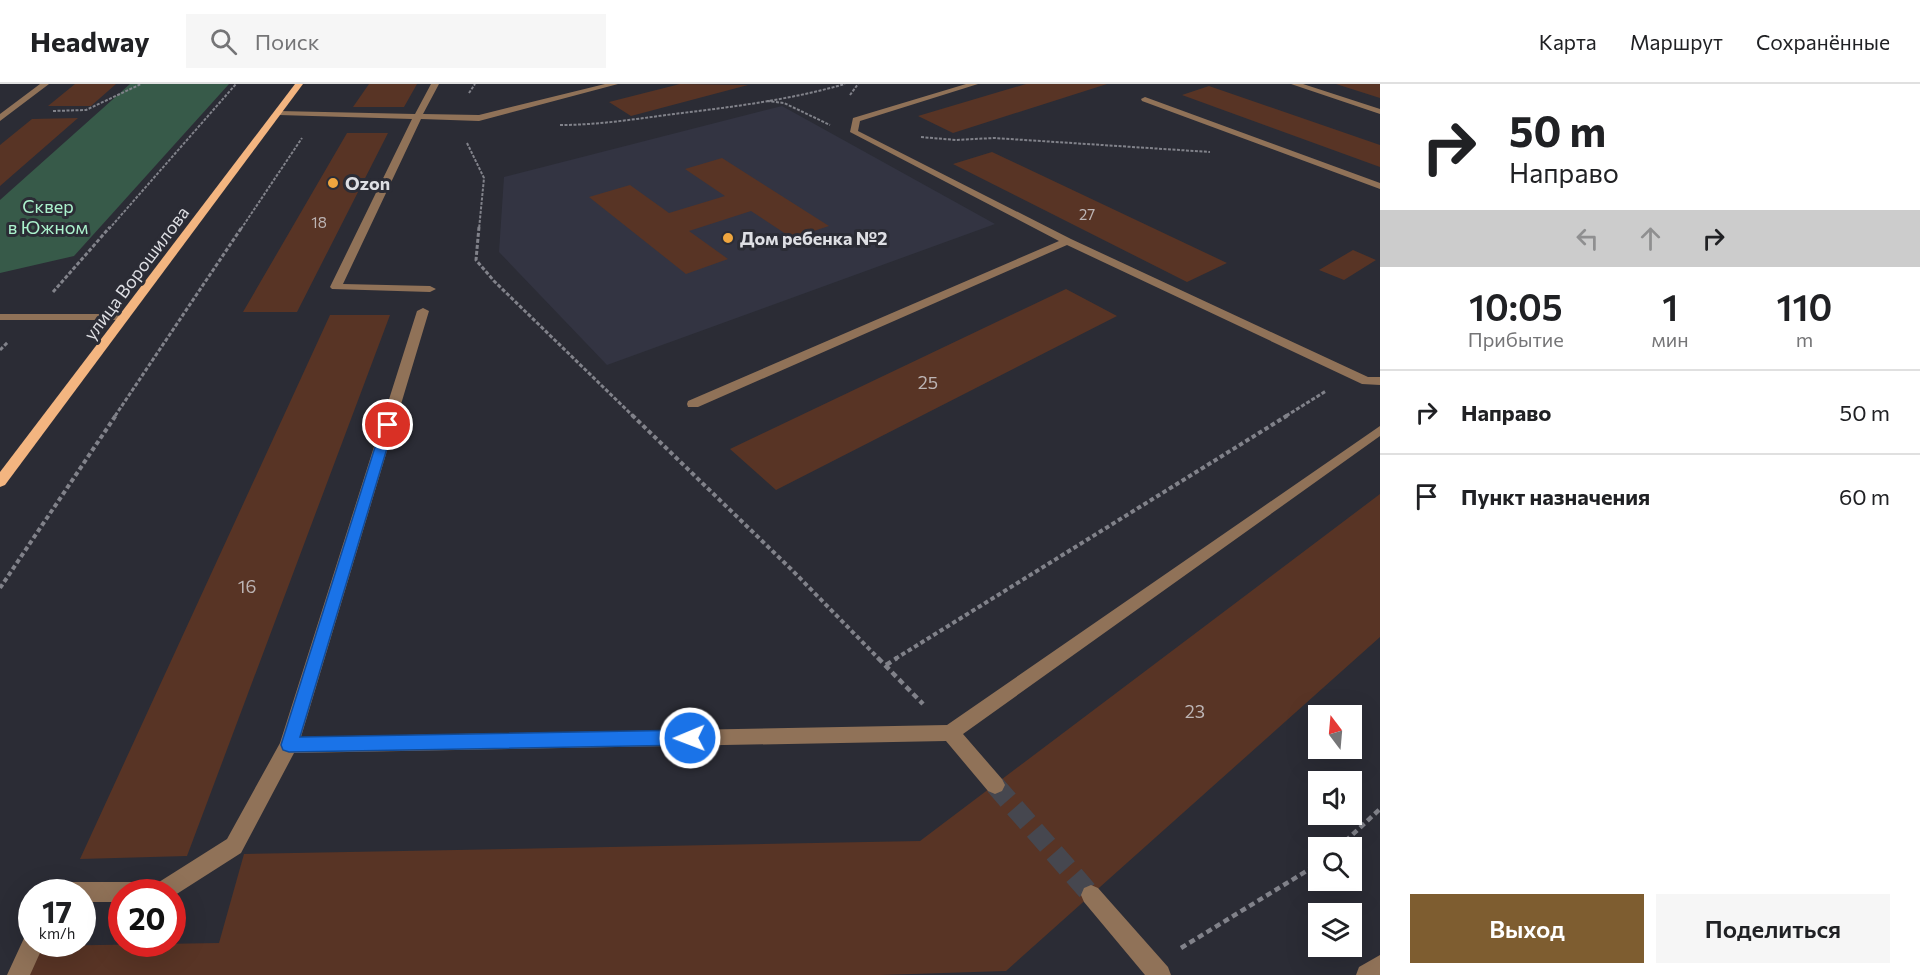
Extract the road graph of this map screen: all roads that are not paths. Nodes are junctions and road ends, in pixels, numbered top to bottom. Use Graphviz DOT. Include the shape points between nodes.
graph roads {
  1 [pos="45,84"];
  2 [pos="299,84"];
  3 [pos="435,84"];
  4 [pos="614,84"];
  5 [pos="974,84"];
  6 [pos="1295,84"];
  7 [pos="1145,99"];
  8 [pos="279,112"];
  9 [pos="1380,112"];
  10 [pos="418,117"];
  11 [pos="0,118"];
  12 [pos="1380,186"];
  13 [pos="1067,241"];
  14 [pos="430,289"];
  15 [pos="423,311"];
  16 [pos="0,317"];
  17 [pos="123,317"];
  18 [pos="1380,371"];
  19 [pos="1366,381"];
  20 [pos="1380,381"];
  21 [pos="693,404"];
  22 [pos="1380,430"];
  23 [pos="0,482"];
  24 [pos="950,733"];
  25 [pos="289,745"];
  26 [pos="995,785"];
  27 [pos="96,892"];
  28 [pos="1091,895"];
  29 [pos="27,957"];
  30 [pos="1380,966"];
  31 [pos="1156,970"];
  32 [pos="18,975"];
  33 [pos="1367,975"];
  1 -- 11 [label="street"];
  2 -- 8 [label="main road, улица Ворошилова"];
  3 -- 10 [label="street"];
  4 -- 10 [label="street" via="479,118"];
  5 -- 13 [label="street" via="856,120 854,132"];
  6 -- 9 [label="street"];
  7 -- 12 [label="street"];
  8 -- 10 [label="street"];
  8 -- 17 [label="main road, улица Ворошилова"];
  10 -- 14 [label="street" via="336,287"];
  13 -- 19 [label="street"];
  13 -- 21 [label="street"];
  15 -- 25 [label="street"];
  16 -- 17 [label="street"];
  17 -- 23 [label="main road, улица Ворошилова"];
  18 -- 19 [label="street"];
  19 -- 20 [label="street"];
  22 -- 24 [label="street"];
  24 -- 25 [label="street"];
  24 -- 26 [label="street"];
  25 -- 27 [label="street" via="234,846 161,892"];
  28 -- 31 [label="street"];
  29 -- 32 [label="street"];
  30 -- 33 [label="street"];
}
